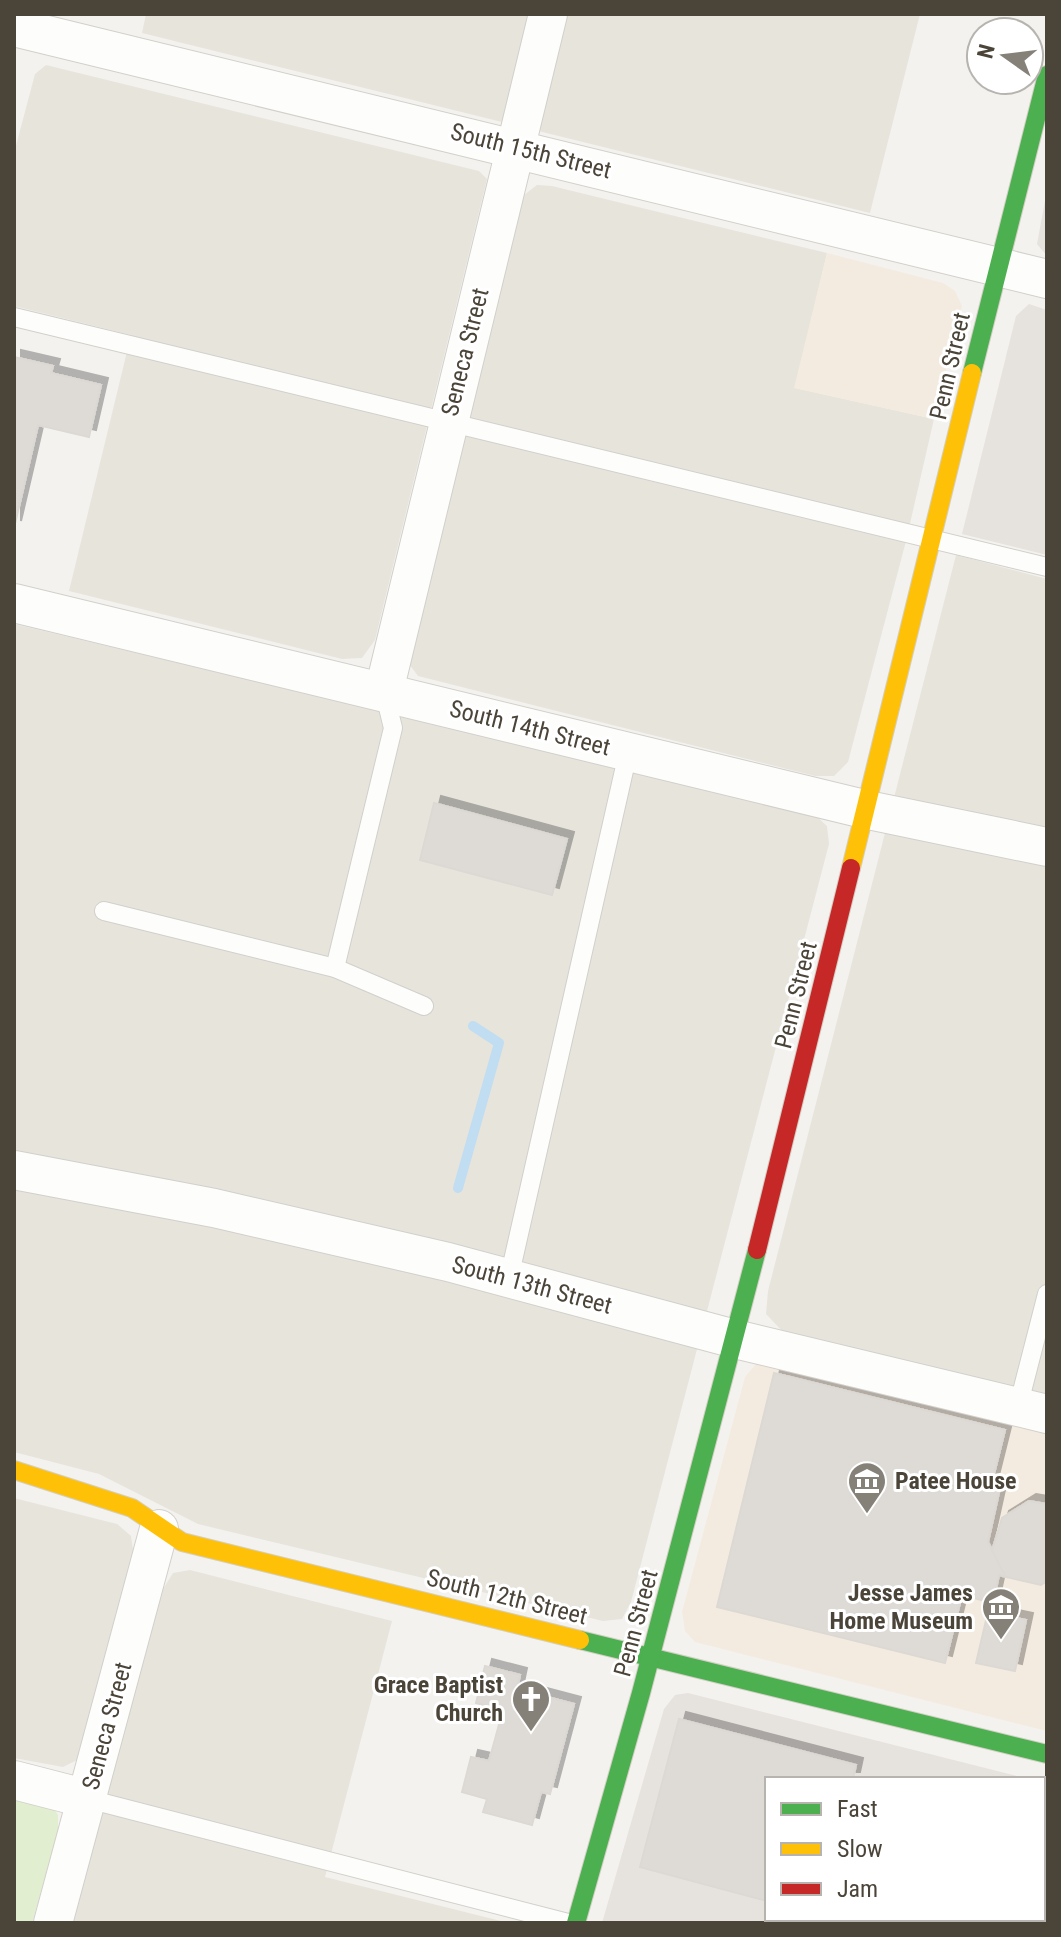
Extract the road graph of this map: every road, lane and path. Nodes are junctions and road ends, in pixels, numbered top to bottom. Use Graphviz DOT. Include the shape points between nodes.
graph roads {
  1 [pos="548,14"];
  2 [pos="19,33"];
  3 [pos="1047,75"];
  4 [pos="517,147"];
  5 [pos="998,267"];
  6 [pos="1047,279"];
  7 [pos="14,317"];
  8 [pos="447,425"];
  9 [pos="933,539"];
  10 [pos="1047,567"];
  11 [pos="14,603"];
  12 [pos="384,691"];
  13 [pos="628,753"];
  14 [pos="868,810"];
  15 [pos="1047,847"];
  16 [pos="104,911"];
  17 [pos="335,968"];
  18 [pos="424,1006"];
  19 [pos="14,1170"];
  20 [pos="509,1278"];
  21 [pos="1047,1294"];
  22 [pos="735,1339"];
  23 [pos="1032,1411"];
  24 [pos="14,1470"];
  25 [pos="159,1529"];
  26 [pos="653,1658"];
  27 [pos="1047,1754"];
  28 [pos="14,1780"];
  29 [pos="88,1799"];
  30 [pos="53,1923"];
  31 [pos="568,1923"];
  32 [pos="576,1923"];
  1 -- 4 [label="street, Seneca Street"];
  2 -- 4 [label="street, South 15th Street"];
  3 -- 5 [label="street, Penn Street"];
  4 -- 5 [label="street, South 15th Street"];
  4 -- 8 [label="street, Seneca Street"];
  5 -- 6 [label="street, South 15th Street"];
  5 -- 9 [label="street, Penn Street"];
  7 -- 8 [label="lane"];
  8 -- 9 [label="lane"];
  8 -- 12 [label="street, Seneca Street"];
  9 -- 10 [label="lane"];
  9 -- 14 [label="street, Penn Street"];
  11 -- 12 [label="street, South 14th Street"];
  12 -- 13 [label="street, South 14th Street"];
  12 -- 17 [label="lane" via="393,728"];
  13 -- 14 [label="street, South 14th Street"];
  13 -- 20 [label="lane"];
  14 -- 15 [label="street, South 14th Street"];
  14 -- 22 [label="street, Penn Street"];
  16 -- 17 [label="lane"];
  17 -- 18 [label="lane"];
  19 -- 20 [label="street, South 13th Street" via="214,1208"];
  20 -- 22 [label="street, South 13th Street"];
  21 -- 23 [label="lane"];
  22 -- 23 [label="street, South 13th Street"];
  22 -- 26 [label="street, Penn Street"];
  24 -- 25 [label="street, South 12th Street" via="132,1508"];
  25 -- 26 [label="street, South 12th Street" via="182,1542"];
  25 -- 29 [label="street, Seneca Street"];
  26 -- 27 [label="street, South 12th Street"];
  26 -- 32 [label="street, Penn Street"];
  28 -- 29 [label="street"];
  29 -- 30 [label="street, Seneca Street"];
  29 -- 31 [label="lane"];
}
